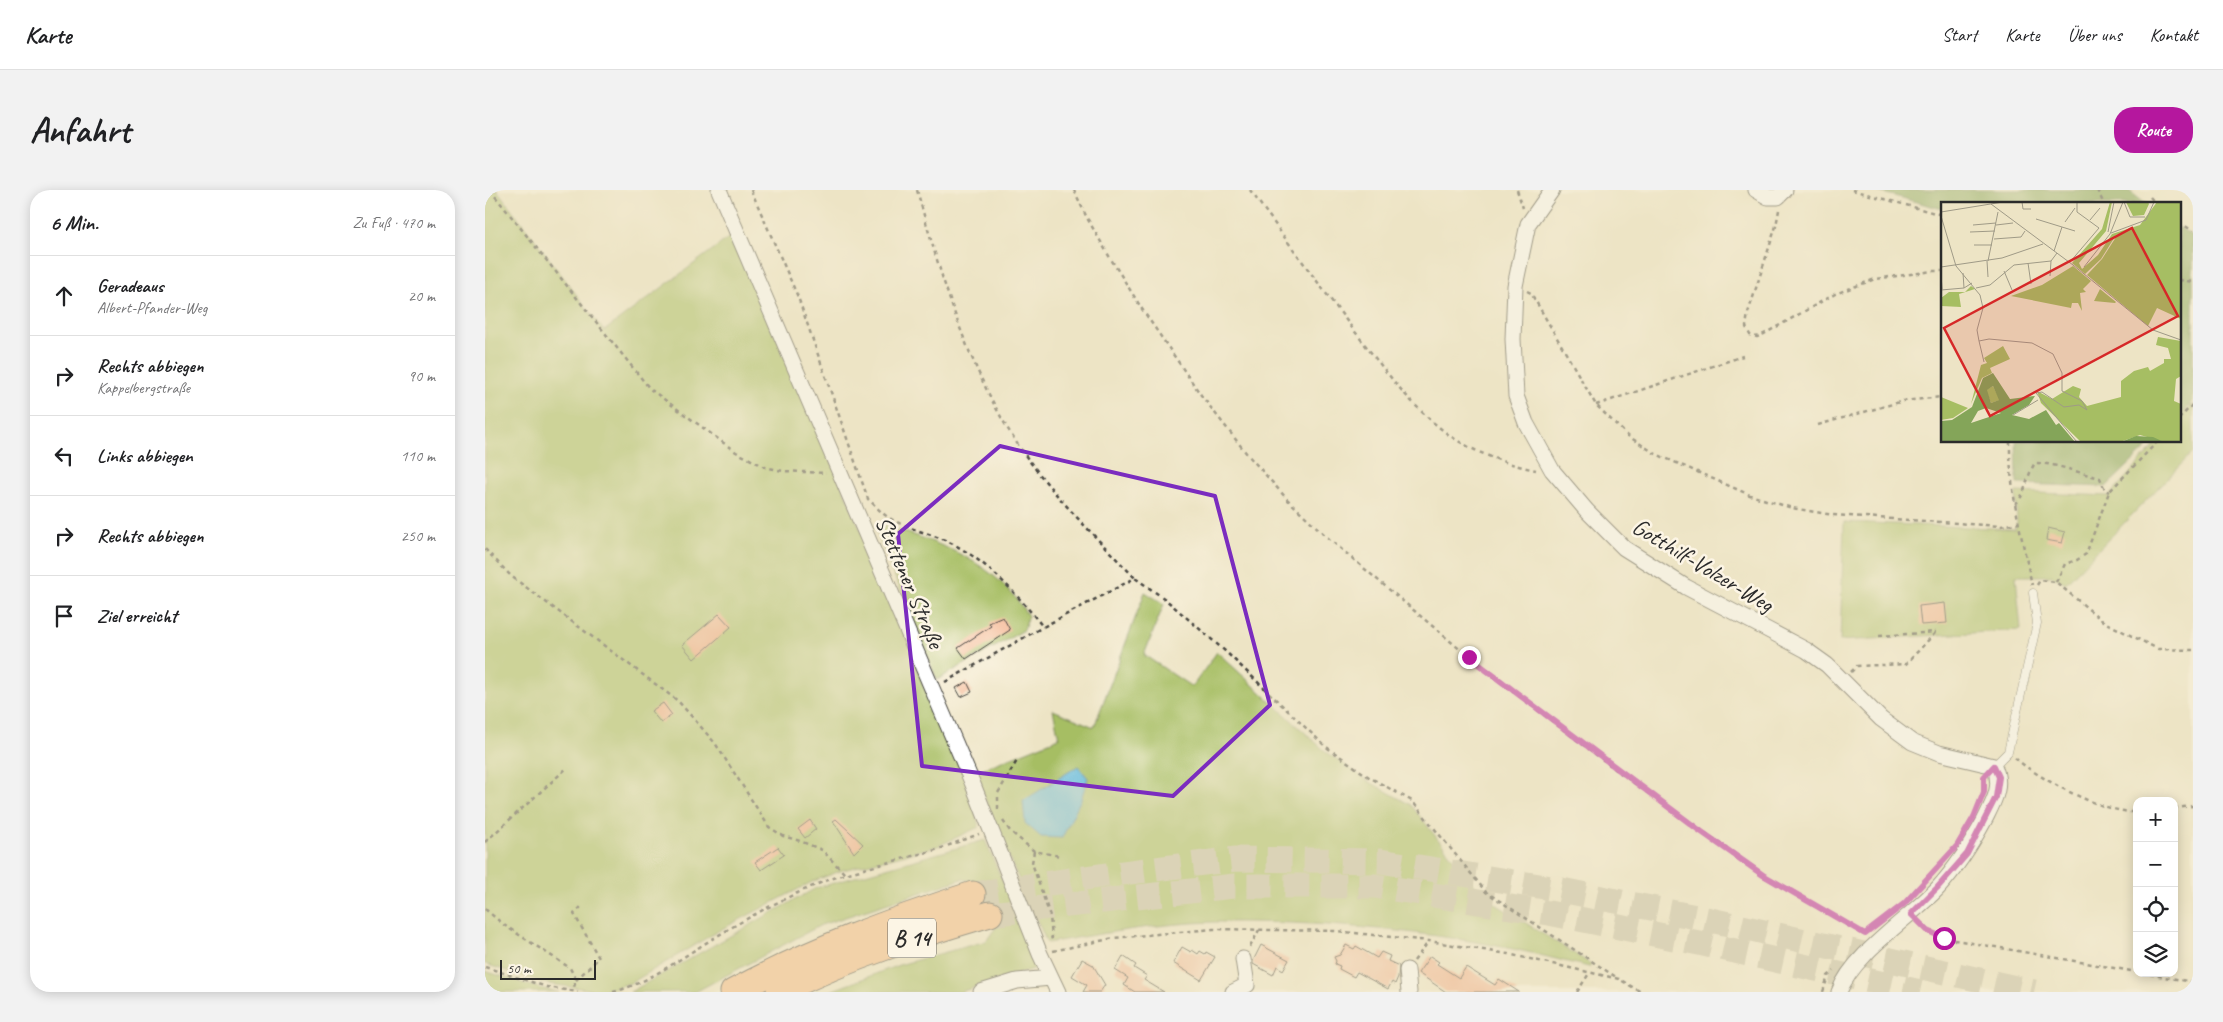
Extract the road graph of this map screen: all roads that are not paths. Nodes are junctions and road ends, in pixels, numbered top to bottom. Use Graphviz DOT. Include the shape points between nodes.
graph roads {
  1 [pos="719,190"];
  2 [pos="1551,190"];
  3 [pos="1756,190"];
  4 [pos="1783,192"];
  5 [pos="2033,593"];
  6 [pos="1994,766"];
  7 [pos="973,894"];
  8 [pos="990,914"];
  9 [pos="1243,959"];
  10 [pos="1407,970"];
  11 [pos="1054,985"];
  12 [pos="1253,988"];
  13 [pos="733,992"];
  14 [pos="779,992"];
  15 [pos="981,992"];
  16 [pos="1233,992"];
  17 [pos="1409,992"];
  18 [pos="1839,992"];
  1 -- 11 [label="street, Stettener Straße" via="972,782"];
  2 -- 6 [label="street, Gotthilf-Volzer-Weg" via="1528,224 1515,286 1513,339 1517,396 1526,423 1552,470 1624,548 1686,586 1806,650 1843,679 1881,719 1912,742 1939,753"];
  3 -- 4 [label="street" via="1768,197 1777,197"];
  5 -- 6 [label="lane" via="2037,623 2008,752"];
  6 -- 18 [label="street" via="1999,777 1996,797 1967,854 1911,914 1860,960"];
  7 -- 13 [label="highway, B 14" via="895,919 825,947"];
  8 -- 14 [label="highway, B 14" via="894,944"];
  9 -- 12 [label="street"];
  10 -- 17 [label="street"];
  11 -- 15 [label="street" via="1017,982"];
  12 -- 16 [label="street"];
}
